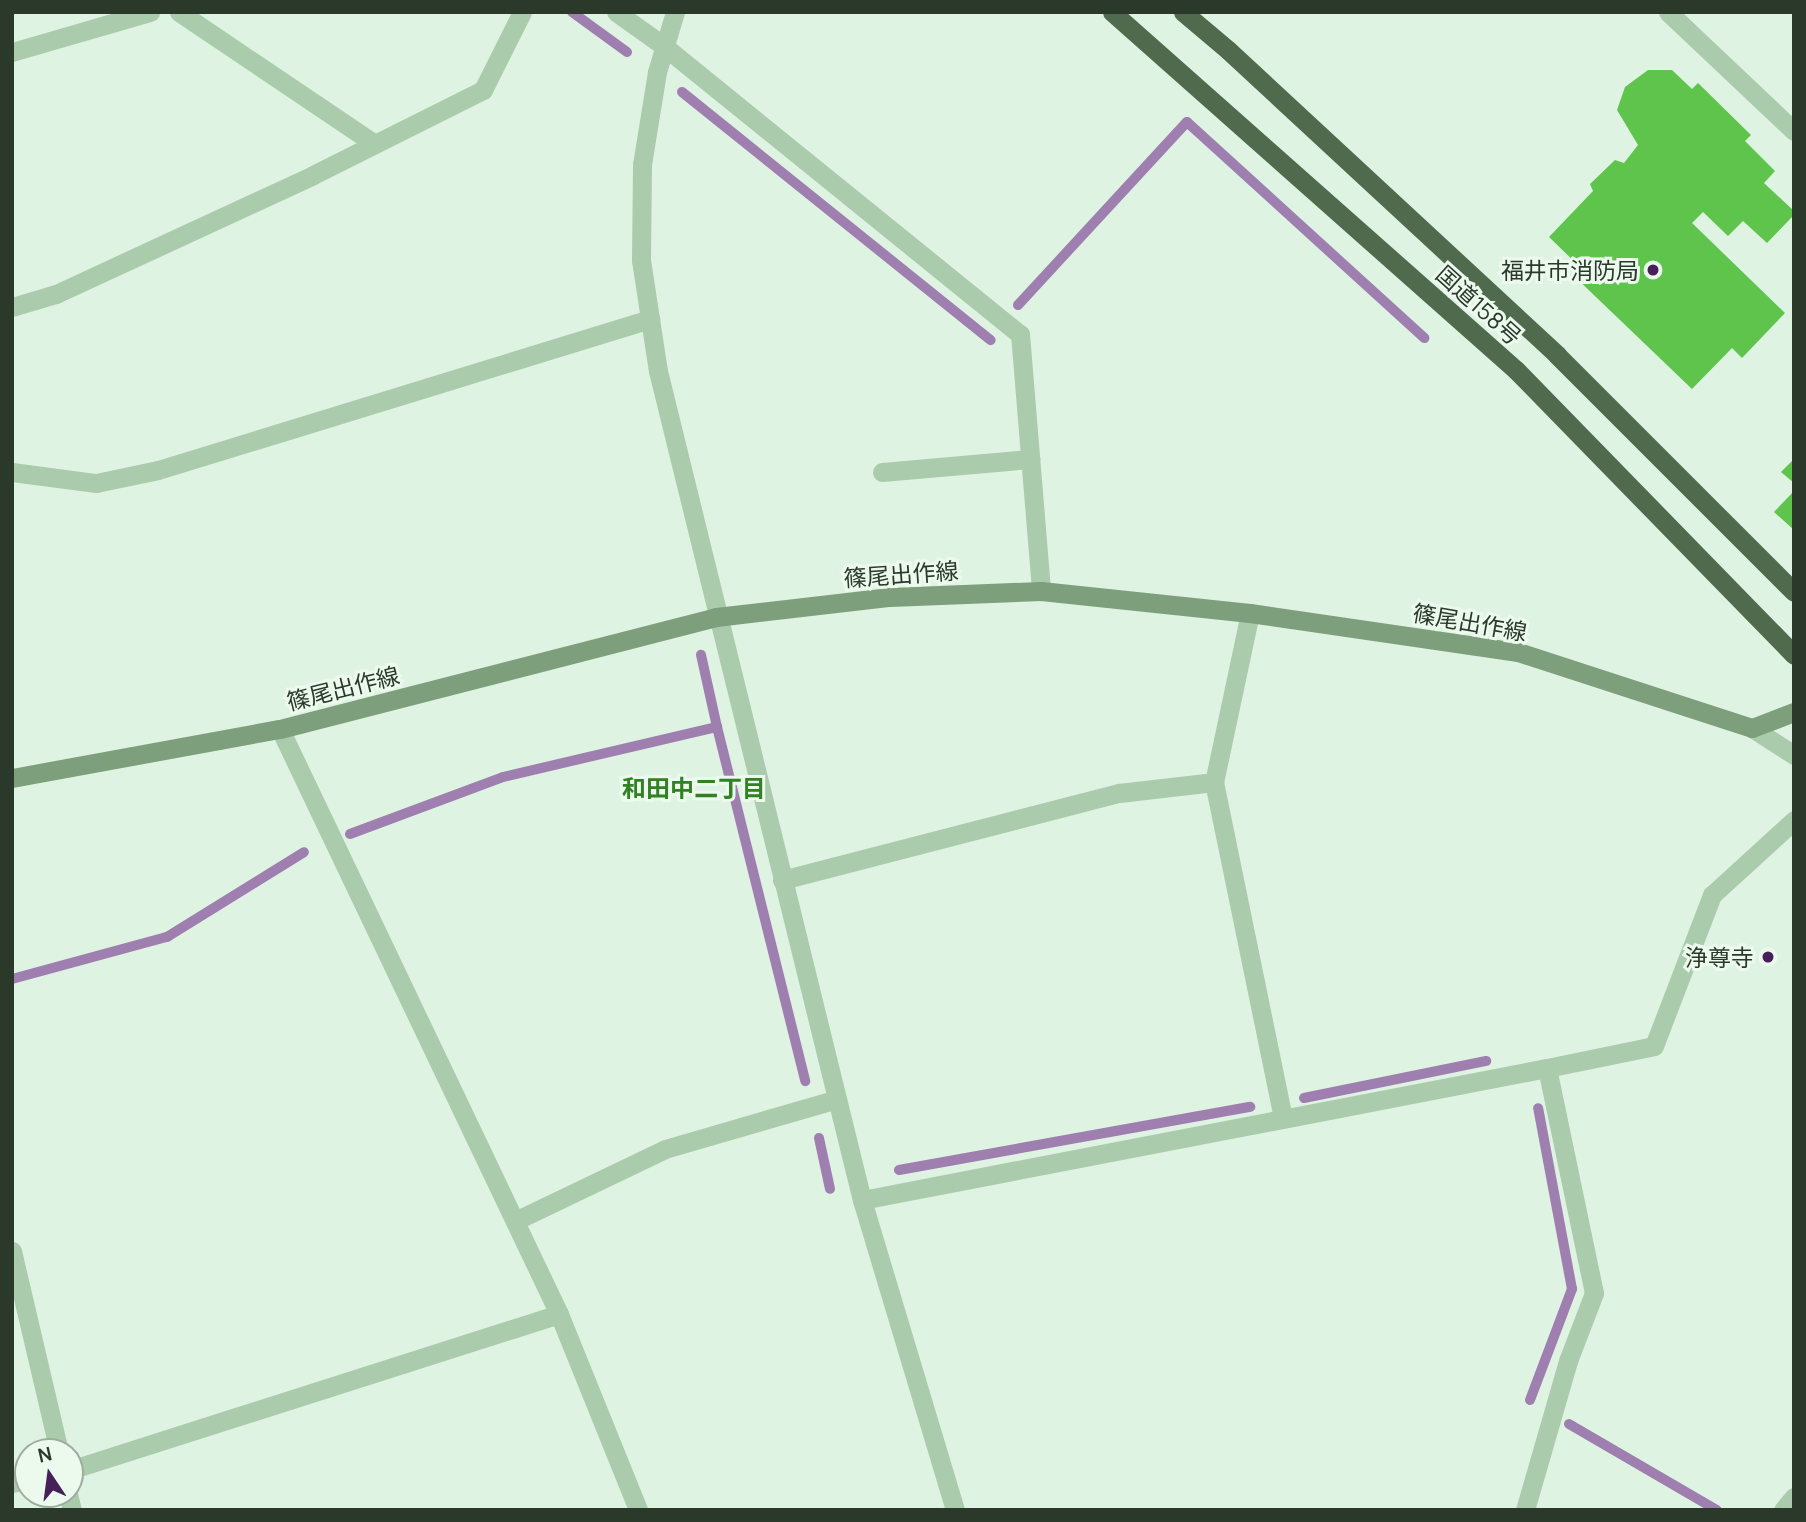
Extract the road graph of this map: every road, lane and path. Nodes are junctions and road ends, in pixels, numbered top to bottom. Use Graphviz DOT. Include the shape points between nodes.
graph roads {
  1 [pos="150,12"];
  2 [pos="179,12"];
  3 [pos="522,12"];
  4 [pos="616,12"];
  5 [pos="675,12"];
  6 [pos="1112,12"];
  7 [pos="1183,12"];
  8 [pos="1668,12"];
  9 [pos="665,47"];
  10 [pos="12,52"];
  11 [pos="1794,131"];
  12 [pos="375,144"];
  13 [pos="12,307"];
  14 [pos="650,319"];
  15 [pos="1030,459"];
  16 [pos="12,472"];
  17 [pos="882,472"];
  18 [pos="1041,591"];
  19 [pos="1794,592"];
  20 [pos="1250,613"];
  21 [pos="716,617"];
  22 [pos="1794,655"];
  23 [pos="1794,712"];
  24 [pos="1752,728"];
  25 [pos="280,729"];
  26 [pos="1794,755"];
  27 [pos="12,778"];
  28 [pos="1214,782"];
  29 [pos="1794,820"];
  30 [pos="782,880"];
  31 [pos="1547,1068"];
  32 [pos="837,1099"];
  33 [pos="1283,1118"];
  34 [pos="862,1200"];
  35 [pos="515,1221"];
  36 [pos="12,1251"];
  37 [pos="559,1314"];
  38 [pos="56,1438"];
  39 [pos="84,1467"];
  40 [pos="1794,1497"];
  41 [pos="638,1510"];
  42 [pos="954,1510"];
  43 [pos="1525,1510"];
  44 [pos="1783,1510"];
  1 -- 10 [label="street"];
  2 -- 12 [label="street"];
  3 -- 12 [label="street" via="483,90"];
  4 -- 9 [label="street"];
  5 -- 9 [label="street"];
  6 -- 22 [label="highway, 国道158号" via="1516,370"];
  7 -- 19 [label="highway, 国道158号" via="1557,355"];
  8 -- 11 [label="street"];
  9 -- 14 [label="street" via="642,165 641,260"];
  9 -- 15 [label="street" via="1020,334"];
  12 -- 13 [label="street" via="56,294"];
  14 -- 16 [label="street" via="158,470 96,483"];
  14 -- 21 [label="street"];
  15 -- 17 [label="street"];
  15 -- 18 [label="street"];
  18 -- 20 [label="main road, 篠尾出作線"];
  18 -- 21 [label="main road, 篠尾出作線" via="890,597"];
  20 -- 24 [label="main road, 篠尾出作線" via="1518,652"];
  20 -- 28 [label="street"];
  21 -- 25 [label="main road, 篠尾出作線"];
  21 -- 30 [label="street"];
  23 -- 24 [label="main road"];
  24 -- 26 [label="street"];
  25 -- 27 [label="main road, 篠尾出作線"];
  25 -- 35 [label="street"];
  28 -- 30 [label="street" via="1118,793"];
  28 -- 33 [label="street"];
  29 -- 31 [label="street" via="1712,895 1654,1046"];
  30 -- 32 [label="street"];
  31 -- 33 [label="street"];
  31 -- 43 [label="street" via="1594,1293 1568,1361"];
  32 -- 34 [label="street"];
  32 -- 35 [label="street" via="665,1149"];
  33 -- 34 [label="street"];
  34 -- 42 [label="street"];
  35 -- 37 [label="street"];
  36 -- 38 [label="street"];
  37 -- 39 [label="street"];
  37 -- 41 [label="street"];
  40 -- 44 [label="street"];
}
